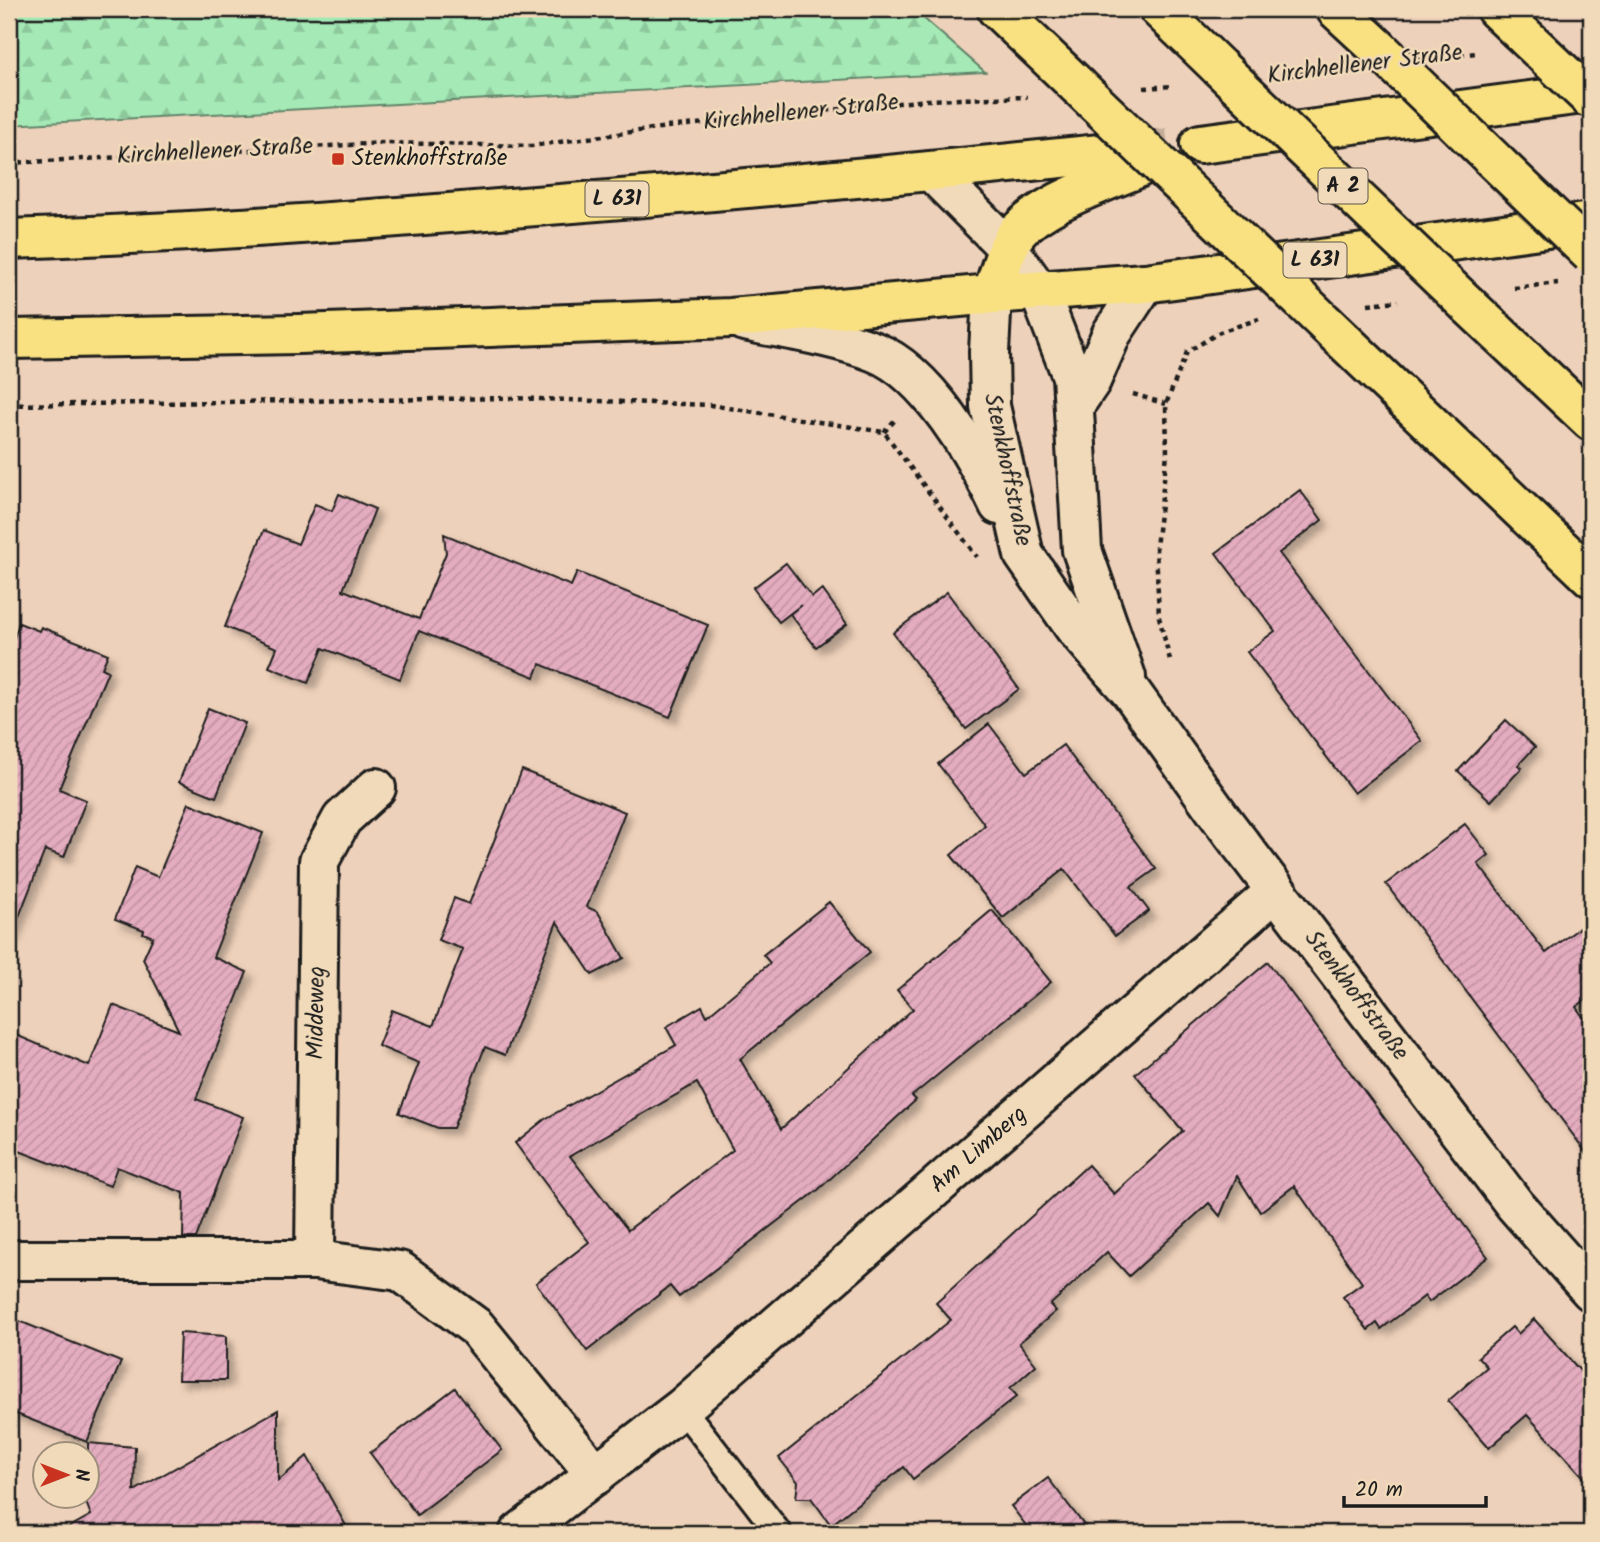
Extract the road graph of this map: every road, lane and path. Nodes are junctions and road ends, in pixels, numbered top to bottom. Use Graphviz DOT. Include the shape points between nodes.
graph roads {
  1 [pos="997,9"];
  2 [pos="1159,9"];
  3 [pos="1336,9"];
  4 [pos="1506,19"];
  5 [pos="1484,52"];
  6 [pos="1443,57"];
  7 [pos="1363,58"];
  8 [pos="1281,76"];
  9 [pos="1185,85"];
  10 [pos="1130,90"];
  11 [pos="1591,93"];
  12 [pos="1035,97"];
  13 [pos="1591,99"];
  14 [pos="1200,144"];
  15 [pos="9,163"];
  16 [pos="931,171"];
  17 [pos="1591,222"];
  18 [pos="9,239"];
  19 [pos="1008,248"];
  20 [pos="1591,254"];
  21 [pos="1145,283"];
  22 [pos="1039,291"];
  23 [pos="992,294"];
  24 [pos="731,318"];
  25 [pos="9,339"];
  26 [pos="1166,404"];
  27 [pos="9,405"];
  28 [pos="1074,406"];
  29 [pos="1591,421"];
  30 [pos="884,432"];
  31 [pos="1024,555"];
  32 [pos="1591,577"];
  33 [pos="1171,666"];
  34 [pos="1131,692"];
  35 [pos="376,788"];
  36 [pos="1276,891"];
  37 [pos="315,1260"];
  38 [pos="9,1261"];
  39 [pos="1591,1291"];
  40 [pos="682,1408"];
  41 [pos="596,1475"];
  42 [pos="519,1533"];
  43 [pos="779,1533"];
  1 -- 32 [label="main road, bridge"];
  2 -- 29 [label="main road, A 2, bridge"];
  3 -- 7 [label="main road"];
  4 -- 13 [label="main road, bridge"];
  5 -- 6 [label="path, Kirchhellener Straße"];
  7 -- 8 [label="path, Kirchhellener Straße"];
  7 -- 20 [label="main road, bridge"];
  9 -- 10 [label="path"];
  11 -- 14 [label="main road"];
  12 -- 15 [label="path, Kirchhellener Straße" via="927,100 531,146 385,143"];
  16 -- 18 [label="main road, L 631" via="336,222"];
  16 -- 19 [label="street, Stenkhoffstraße"];
  16 -- 19 [label="main road, L 631" via="1134,160 1045,209 1023,225"];
  17 -- 21 [label="main road, L 631"];
  19 -- 22 [label="street, Stenkhoffstraße"];
  19 -- 23 [label="main road"];
  21 -- 22 [label="main road, L 631"];
  21 -- 28 [label="street" via="1112,333 1091,381"];
  22 -- 23 [label="main road, L 631"];
  22 -- 28 [label="street, Stenkhoffstraße" via="1072,376"];
  23 -- 24 [label="main road, L 631"];
  23 -- 31 [label="street, Stenkhoffstraße" via="990,406"];
  24 -- 25 [label="main road, L 631"];
  24 -- 31 [label="street" via="839,341 877,353 906,373 952,422"];
  26 -- 33 [label="path" via="1167,454 1156,547 1159,617"];
  27 -- 30 [label="path" via="511,398 710,405"];
  28 -- 34 [label="street, Stenkhoffstraße" via="1082,550"];
  31 -- 34 [label="street, Stenkhoffstraße" via="1074,627"];
  34 -- 36 [label="street, Stenkhoffstraße"];
  35 -- 37 [label="street, Middeweg" via="342,819 319,861"];
  36 -- 39 [label="street, Stenkhoffstraße" via="1515,1205"];
  36 -- 40 [label="street, Am Limberg"];
  37 -- 38 [label="street"];
  37 -- 41 [label="street" via="400,1271 476,1327"];
  40 -- 41 [label="street, Am Limberg"];
  40 -- 43 [label="lane"];
  41 -- 42 [label="street, Am Limberg"];
}
